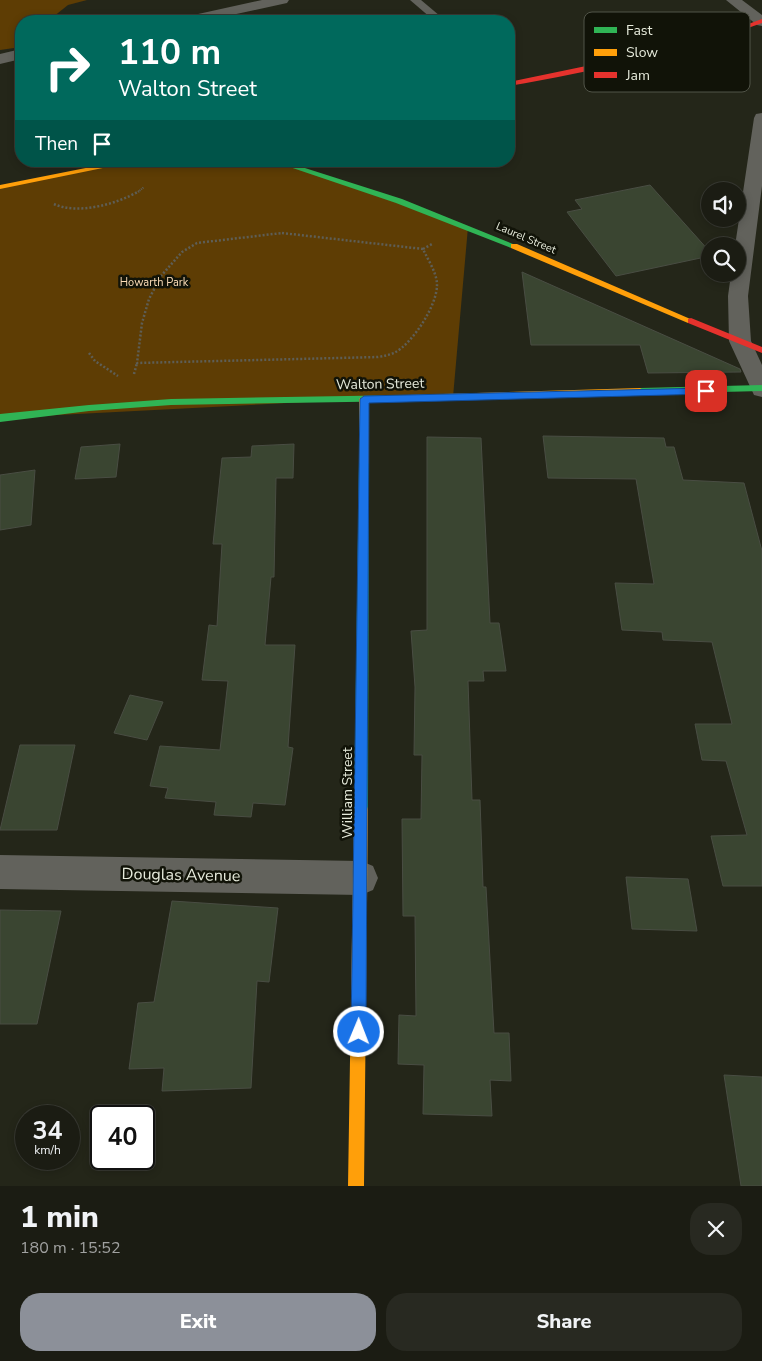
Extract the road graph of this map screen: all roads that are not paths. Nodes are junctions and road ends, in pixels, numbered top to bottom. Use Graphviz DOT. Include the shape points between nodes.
graph roads {
  1 [pos="282,0"];
  2 [pos="414,0"];
  3 [pos="733,0"];
  4 [pos="750,12"];
  5 [pos="750,12"];
  6 [pos="213,15"];
  7 [pos="435,15"];
  8 [pos="762,21"];
  9 [pos="750,26"];
  10 [pos="15,55"];
  11 [pos="0,59"];
  12 [pos="584,68"];
  13 [pos="515,83"];
  14 [pos="762,118"];
  15 [pos="103,167"];
  16 [pos="296,167"];
  17 [pos="0,187"];
  18 [pos="740,341"];
  19 [pos="762,350"];
  20 [pos="762,389"];
  21 [pos="364,399"];
  22 [pos="0,418"];
  23 [pos="0,872"];
  24 [pos="361,878"];
  25 [pos="356,1186"];
  1 -- 6 [label="street"];
  2 -- 7 [label="lane"];
  3 -- 4 [label="street"];
  5 -- 8 [label="street"];
  8 -- 9 [label="street"];
  10 -- 11 [label="street"];
  12 -- 13 [label="street"];
  14 -- 18 [label="street" via="738,296"];
  15 -- 17 [label="street"];
  16 -- 18 [label="street, Laurel Street" via="445,218"];
  18 -- 19 [label="street, Laurel Street"];
  18 -- 20 [label="street"];
  20 -- 21 [label="street, Walton Street"];
  21 -- 22 [label="street, Walton Street" via="130,404"];
  21 -- 24 [label="street, William Street"];
  23 -- 24 [label="street, Douglas Avenue"];
  24 -- 25 [label="street, William Street"];
}
